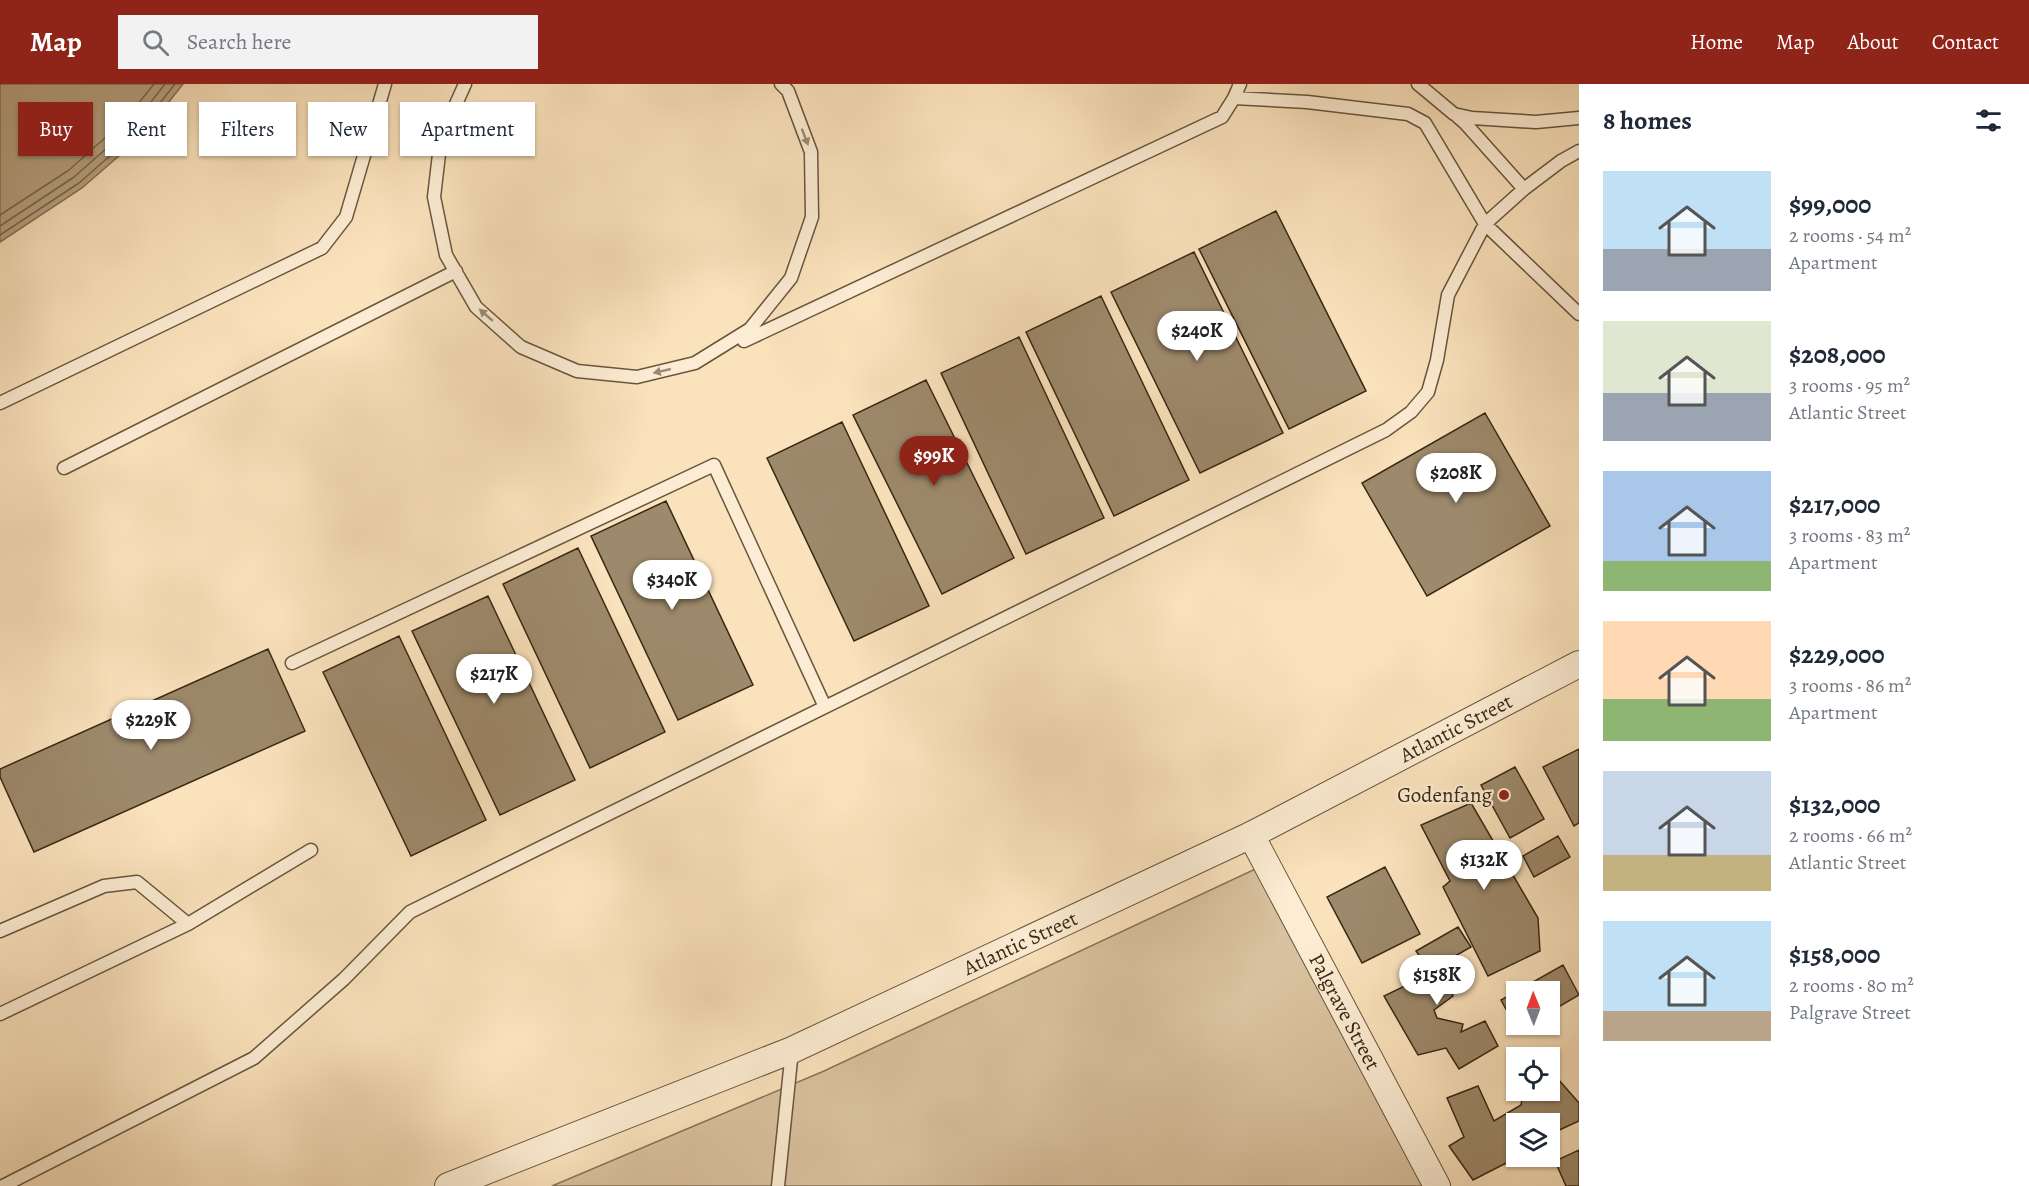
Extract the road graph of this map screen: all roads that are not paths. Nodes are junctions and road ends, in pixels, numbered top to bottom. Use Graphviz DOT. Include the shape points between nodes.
graph roads {
  1 [pos="385,84"];
  2 [pos="465,84"];
  3 [pos="782,84"];
  4 [pos="1240,84"];
  5 [pos="1418,84"];
  6 [pos="1234,98"];
  7 [pos="1454,114"];
  8 [pos="1579,118"];
  9 [pos="1579,151"];
  10 [pos="1524,189"];
  11 [pos="1485,224"];
  12 [pos="456,271"];
  13 [pos="1579,314"];
  14 [pos="695,363"];
  15 [pos="0,403"];
  16 [pos="64,468"];
  17 [pos="292,663"];
  18 [pos="1579,664"];
  19 [pos="825,707"];
  20 [pos="1251,835"];
  21 [pos="311,849"];
  22 [pos="188,924"];
  23 [pos="0,931"];
  24 [pos="0,1014"];
  25 [pos="792,1050"];
  26 [pos="3,1186"];
  27 [pos="448,1186"];
  28 [pos="778,1186"];
  29 [pos="1437,1186"];
  1 -- 15 [label="lane" via="346,217 322,248"];
  2 -- 12 [label="lane" via="441,137 434,196 446,255"];
  3 -- 14 [label="lane, one-way" via="811,152 812,217 791,278 750,329"];
  4 -- 6 [label="lane"];
  5 -- 7 [label="lane"];
  6 -- 11 [label="lane" via="1408,114 1425,123"];
  6 -- 14 [label="lane" via="1222,117"];
  7 -- 8 [label="lane" via="1536,122"];
  7 -- 10 [label="lane"];
  9 -- 10 [label="lane"];
  10 -- 11 [label="lane"];
  11 -- 13 [label="lane"];
  11 -- 19 [label="lane" via="1448,295 1428,392 1411,412 1386,430"];
  14 -- 12 [label="lane, one-way" via="637,377 577,371 521,347 476,307"];
  12 -- 16 [label="lane"];
  17 -- 19 [label="lane" via="714,465"];
  18 -- 20 [label="street, Atlantic Street"];
  19 -- 26 [label="lane" via="410,912 344,980 254,1058"];
  20 -- 25 [label="street, Atlantic Street"];
  20 -- 29 [label="street, Palgrave Street"];
  21 -- 22 [label="lane"];
  22 -- 23 [label="lane" via="136,882 104,886"];
  22 -- 24 [label="lane"];
  25 -- 27 [label="street, Atlantic Street"];
  25 -- 28 [label="lane"];
}
